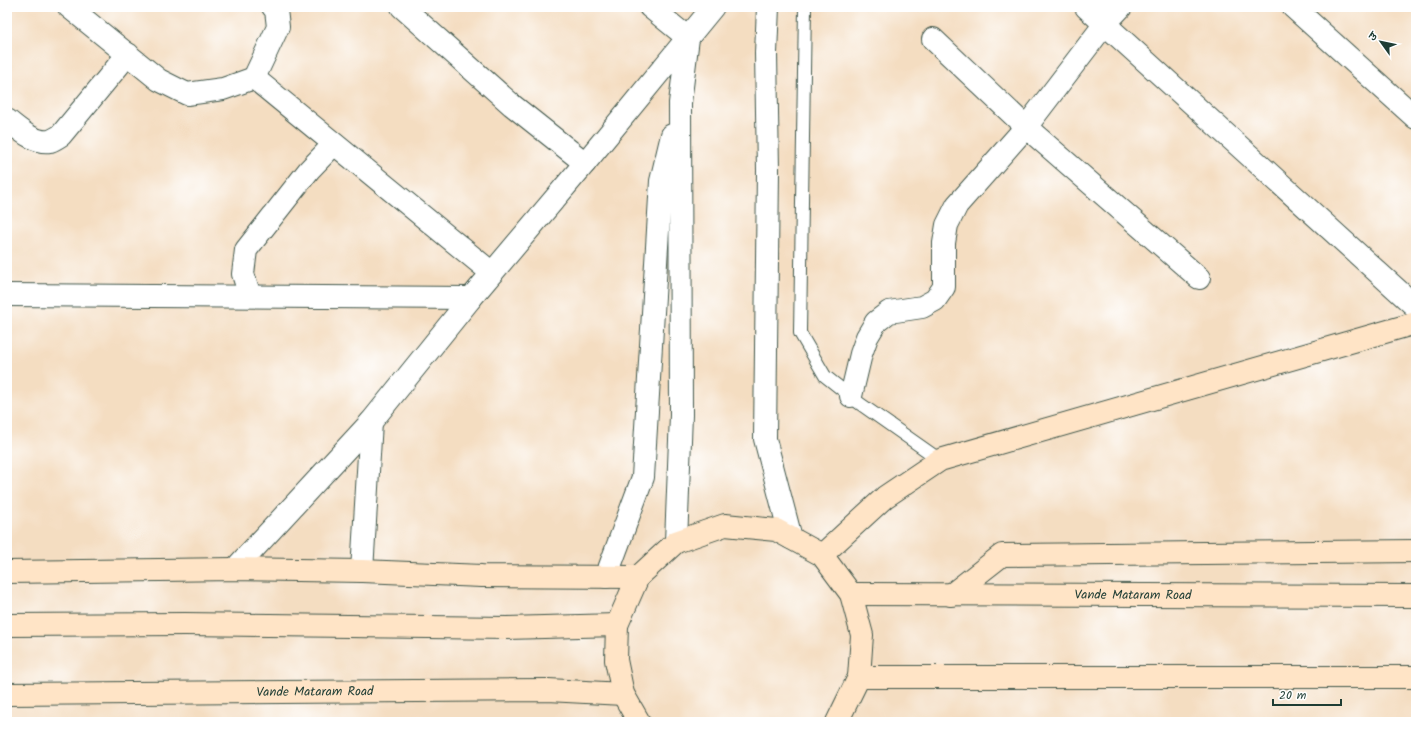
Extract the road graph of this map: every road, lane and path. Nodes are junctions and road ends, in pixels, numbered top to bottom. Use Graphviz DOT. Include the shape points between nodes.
graph roads {
  1 [pos="69,7"];
  2 [pos="274,7"];
  3 [pos="402,7"];
  4 [pos="650,7"];
  5 [pos="713,7"];
  6 [pos="768,7"];
  7 [pos="805,7"];
  8 [pos="1086,7"];
  9 [pos="1121,7"];
  10 [pos="1293,7"];
  11 [pos="1104,24"];
  12 [pos="688,38"];
  13 [pos="933,39"];
  14 [pos="128,54"];
  15 [pos="254,78"];
  16 [pos="680,103"];
  17 [pos="1416,118"];
  18 [pos="7,120"];
  19 [pos="1026,127"];
  20 [pos="334,144"];
  21 [pos="585,163"];
  22 [pos="492,273"];
  23 [pos="1199,278"];
  24 [pos="7,295"];
  25 [pos="250,296"];
  26 [pos="471,298"];
  27 [pos="1416,307"];
  28 [pos="1416,323"];
  29 [pos="851,396"];
  30 [pos="371,422"];
  31 [pos="940,460"];
  32 [pos="791,538"];
  33 [pos="676,542"];
  34 [pos="1416,551"];
  35 [pos="822,555"];
  36 [pos="235,569"];
  37 [pos="362,571"];
  38 [pos="7,572"];
  39 [pos="606,577"];
  40 [pos="638,577"];
  41 [pos="851,594"];
  42 [pos="952,595"];
  43 [pos="1416,596"];
  44 [pos="7,625"];
  45 [pos="617,625"];
  46 [pos="1416,676"];
  47 [pos="859,677"];
  48 [pos="7,694"];
  49 [pos="624,694"];
  50 [pos="639,722"];
  51 [pos="837,722"];
  1 -- 14 [label="street"];
  2 -- 15 [label="street" via="278,27"];
  3 -- 21 [label="street" via="512,105"];
  4 -- 12 [label="street"];
  5 -- 12 [label="street"];
  6 -- 32 [label="street" via="765,439"];
  7 -- 29 [label="lane" via="800,333 825,376"];
  8 -- 11 [label="street"];
  9 -- 11 [label="street"];
  10 -- 17 [label="street"];
  11 -- 19 [label="street"];
  11 -- 27 [label="street"];
  12 -- 16 [label="street"];
  12 -- 21 [label="street"];
  13 -- 19 [label="street"];
  14 -- 15 [label="street" via="159,80 187,94 223,89"];
  14 -- 18 [label="street" via="61,135 49,141 39,141"];
  15 -- 20 [label="street"];
  16 -- 33 [label="street" via="681,415"];
  16 -- 39 [label="street" via="661,181 643,478"];
  19 -- 23 [label="street"];
  19 -- 29 [label="street" via="957,205 947,225 944,243 944,287 934,300 922,307 889,312 876,322 861,354"];
  20 -- 22 [label="street"];
  20 -- 25 [label="street" via="309,170 246,250 244,274"];
  21 -- 22 [label="street"];
  22 -- 26 [label="street"];
  24 -- 25 [label="street"];
  25 -- 26 [label="street"];
  26 -- 30 [label="street"];
  28 -- 31 [label="main road"];
  29 -- 31 [label="lane"];
  30 -- 36 [label="street"];
  30 -- 37 [label="street"];
  31 -- 35 [label="main road" via="885,497"];
  32 -- 33 [label="main road" via="776,530 725,525"];
  32 -- 35 [label="main road"];
  33 -- 40 [label="main road"];
  34 -- 42 [label="main road" via="1002,555"];
  35 -- 41 [label="main road"];
  36 -- 37 [label="main road"];
  36 -- 38 [label="main road"];
  37 -- 39 [label="main road" via="482,576"];
  39 -- 40 [label="main road"];
  40 -- 45 [label="main road"];
  41 -- 42 [label="main road, Vande Mataram Road"];
  41 -- 47 [label="main road" via="862,635"];
  42 -- 43 [label="main road, Vande Mataram Road"];
  44 -- 45 [label="main road" via="185,624 507,628"];
  45 -- 49 [label="main road" via="616,660"];
  46 -- 47 [label="main road"];
  47 -- 51 [label="main road"];
  48 -- 49 [label="main road, Vande Mataram Road" via="548,690"];
  49 -- 50 [label="main road"];
}
